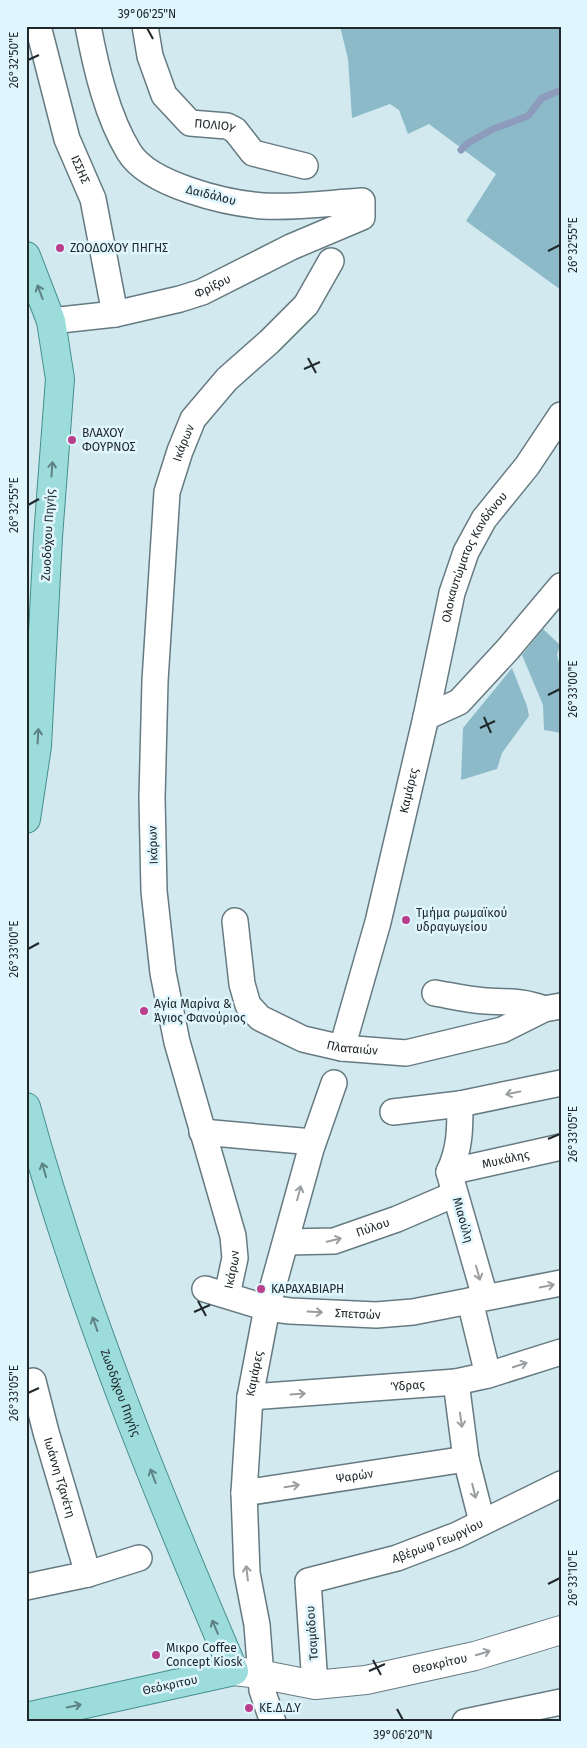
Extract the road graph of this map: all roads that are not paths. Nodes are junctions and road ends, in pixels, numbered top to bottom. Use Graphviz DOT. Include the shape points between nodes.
graph roads {
  1 [pos="38,26"];
  2 [pos="88,26"];
  3 [pos="144,26"];
  4 [pos="305,166"];
  5 [pos="362,217"];
  6 [pos="26,256"];
  7 [pos="332,260"];
  8 [pos="116,314"];
  9 [pos="51,321"];
  10 [pos="561,415"];
  11 [pos="561,586"];
  12 [pos="426,717"];
  13 [pos="26,819"];
  14 [pos="235,921"];
  15 [pos="435,993"];
  16 [pos="552,1007"];
  17 [pos="342,1048"];
  18 [pos="334,1083"];
  19 [pos="561,1083"];
  20 [pos="460,1104"];
  21 [pos="26,1107"];
  22 [pos="393,1112"];
  23 [pos="202,1132"];
  24 [pos="314,1142"];
  25 [pos="561,1147"];
  26 [pos="452,1183"];
  27 [pos="286,1242"];
  28 [pos="561,1283"];
  29 [pos="216,1292"];
  30 [pos="468,1301"];
  31 [pos="267,1308"];
  32 [pos="561,1352"];
  33 [pos="488,1375"];
  34 [pos="37,1379"];
  35 [pos="456,1382"];
  36 [pos="250,1397"];
  37 [pos="466,1459"];
  38 [pos="561,1484"];
  39 [pos="244,1493"];
  40 [pos="482,1522"];
  41 [pos="139,1558"];
  42 [pos="88,1574"];
  43 [pos="308,1582"];
  44 [pos="26,1587"];
  45 [pos="561,1630"];
  46 [pos="247,1673"];
  47 [pos="315,1685"];
  48 [pos="561,1702"];
  49 [pos="40,1717"];
  50 [pos="273,1722"];
  51 [pos="465,1722"];
  1 -- 8 [label="street, ΙΣΣΗΣ" via="67,139 93,199"];
  2 -- 5 [label="street, Δαιδάλου" via="108,102 130,153 139,164 161,179 196,193 262,206 362,201"];
  3 -- 4 [label="street, ΠΟΛΙΟΥ" via="150,56 164,95 190,123 228,126 253,153"];
  5 -- 8 [label="street, Φρίξου" via="202,292"];
  9 -- 6 [label="main road, Ζωοδόχου Πηγής, one-way"];
  7 -- 23 [label="street, Ικάρων" via="306,305 227,379 193,419 167,492 154,681 154,891 163,973 177,1042"];
  8 -- 9 [label="street, Φρίξου"];
  13 -- 9 [label="main road, Ζωοδόχου Πηγής, one-way" via="37,746 60,379"];
  10 -- 12 [label="street, Ολοκαυτώματος Κανδάνου" via="527,466 484,520 466,552 452,593"];
  11 -- 12 [label="street" via="459,702"];
  12 -- 17 [label="street, Καμάρες" via="378,922"];
  14 -- 17 [label="street, Πλαταιών" via="242,984 248,1005 260,1018 303,1039"];
  15 -- 16 [label="street, Πλαταιών"];
  16 -- 17 [label="street, Πλαταιών" via="502,1030 406,1053"];
  18 -- 24 [label="street, Καμάρες"];
  19 -- 20 [label="street, one-way"];
  20 -- 22 [label="street"];
  20 -- 26 [label="street" via="460,1143"];
  46 -- 21 [label="main road, Ζωοδόχου Πηγής, one-way" via="181,1548 105,1353 54,1208"];
  23 -- 24 [label="street"];
  23 -- 29 [label="street, Ικάρων" via="233,1236 235,1258"];
  27 -- 24 [label="street, Καμάρες, one-way"];
  25 -- 26 [label="street, Μυκάλης"];
  27 -- 26 [label="street, Πύλου, one-way" via="334,1241 397,1219"];
  26 -- 30 [label="street, Μιαούλη, one-way"];
  27 -- 31 [label="street, Καμάρες"];
  30 -- 28 [label="street, Σπετσών, one-way"];
  29 -- 31 [label="street, Σπετσών"];
  31 -- 30 [label="street, Σπετσών, one-way" via="376,1315 414,1312"];
  30 -- 33 [label="street, Μιαούλη"];
  31 -- 36 [label="street, Καμάρες"];
  33 -- 32 [label="street, Ύδρας, one-way"];
  33 -- 35 [label="street, Ύδρας"];
  34 -- 42 [label="street, Ιωάννη Τζανέτη"];
  36 -- 35 [label="street, Ύδρας, one-way"];
  35 -- 37 [label="street, one-way"];
  36 -- 39 [label="street, Καμάρες"];
  39 -- 37 [label="street, Ψαρών, one-way"];
  37 -- 40 [label="street, one-way"];
  38 -- 40 [label="street, Αβέρωφ Γεωργίου"];
  46 -- 39 [label="street, Καμάρες, one-way" via="257,1625 247,1573"];
  40 -- 43 [label="street, Αβέρωφ Γεωργίου" via="457,1536 396,1558"];
  41 -- 42 [label="street"];
  42 -- 44 [label="street"];
  43 -- 47 [label="street, Τσαμάδου"];
  47 -- 45 [label="street, Θεοκρίτου, one-way" via="366,1680 466,1658"];
  46 -- 47 [label="street, Θεόκριτου"];
  49 -- 46 [label="main road, Θεόκριτου, one-way"];
  46 -- 50 [label="street, Καμάρες" via="262,1690"];
  48 -- 51 [label="street"];
}
